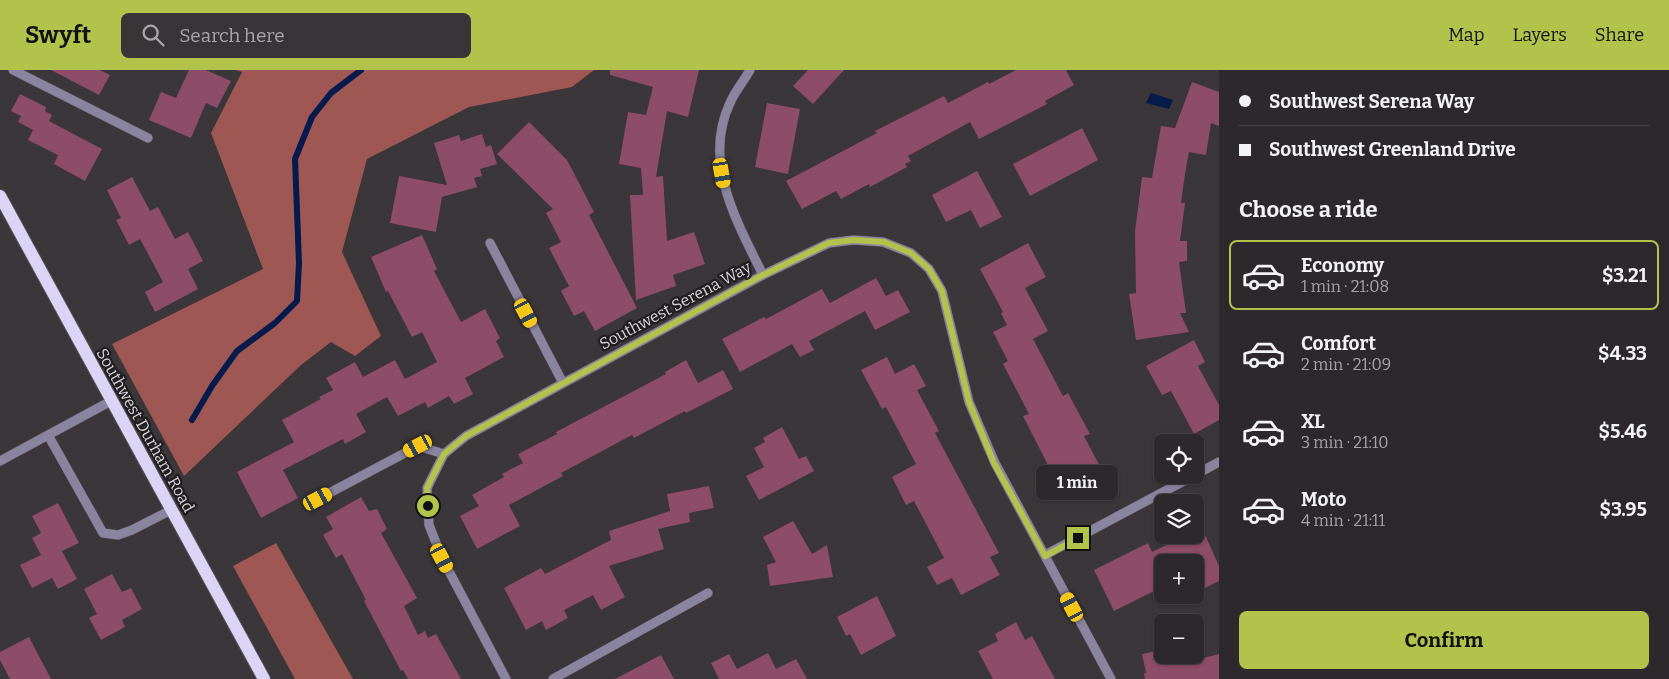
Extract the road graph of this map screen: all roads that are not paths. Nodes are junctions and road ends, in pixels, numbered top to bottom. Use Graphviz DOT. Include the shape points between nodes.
graph roads {
  1 [pos="14,70"];
  2 [pos="750,70"];
  3 [pos="148,138"];
  4 [pos="0,196"];
  5 [pos="490,243"];
  6 [pos="763,275"];
  7 [pos="563,383"];
  8 [pos="111,401"];
  9 [pos="48,435"];
  10 [pos="444,454"];
  11 [pos="0,461"];
  12 [pos="1219,462"];
  13 [pos="1204,470"];
  14 [pos="1178,484"];
  15 [pos="318,499"];
  16 [pos="172,510"];
  17 [pos="1045,556"];
  18 [pos="708,593"];
  19 [pos="264,679"];
  20 [pos="506,679"];
  21 [pos="553,679"];
  22 [pos="1111,679"];
  1 -- 3 [label="street"];
  2 -- 6 [label="street" via="730,102 722,124 719,154 725,192"];
  4 -- 8 [label="main road, Southwest Durham Road"];
  5 -- 7 [label="street"];
  6 -- 7 [label="street, Southwest Serena Way"];
  6 -- 17 [label="street, Southwest Serena Way" via="829,243 853,240 884,242 911,253 929,269 942,291 969,402 994,463"];
  7 -- 10 [label="street, Southwest Serena Way" via="466,436"];
  8 -- 9 [label="street"];
  8 -- 16 [label="main road, Southwest Durham Road"];
  9 -- 11 [label="street"];
  9 -- 16 [label="street" via="103,533 118,535"];
  10 -- 15 [label="street" via="418,446"];
  10 -- 20 [label="street, Southwest Serena Way" via="427,488 429,525 442,558"];
  12 -- 13 [label="street"];
  14 -- 17 [label="street"];
  16 -- 19 [label="main road, Southwest Durham Road"];
  17 -- 22 [label="street, Southwest Serena Way"];
  18 -- 21 [label="street"];
}
